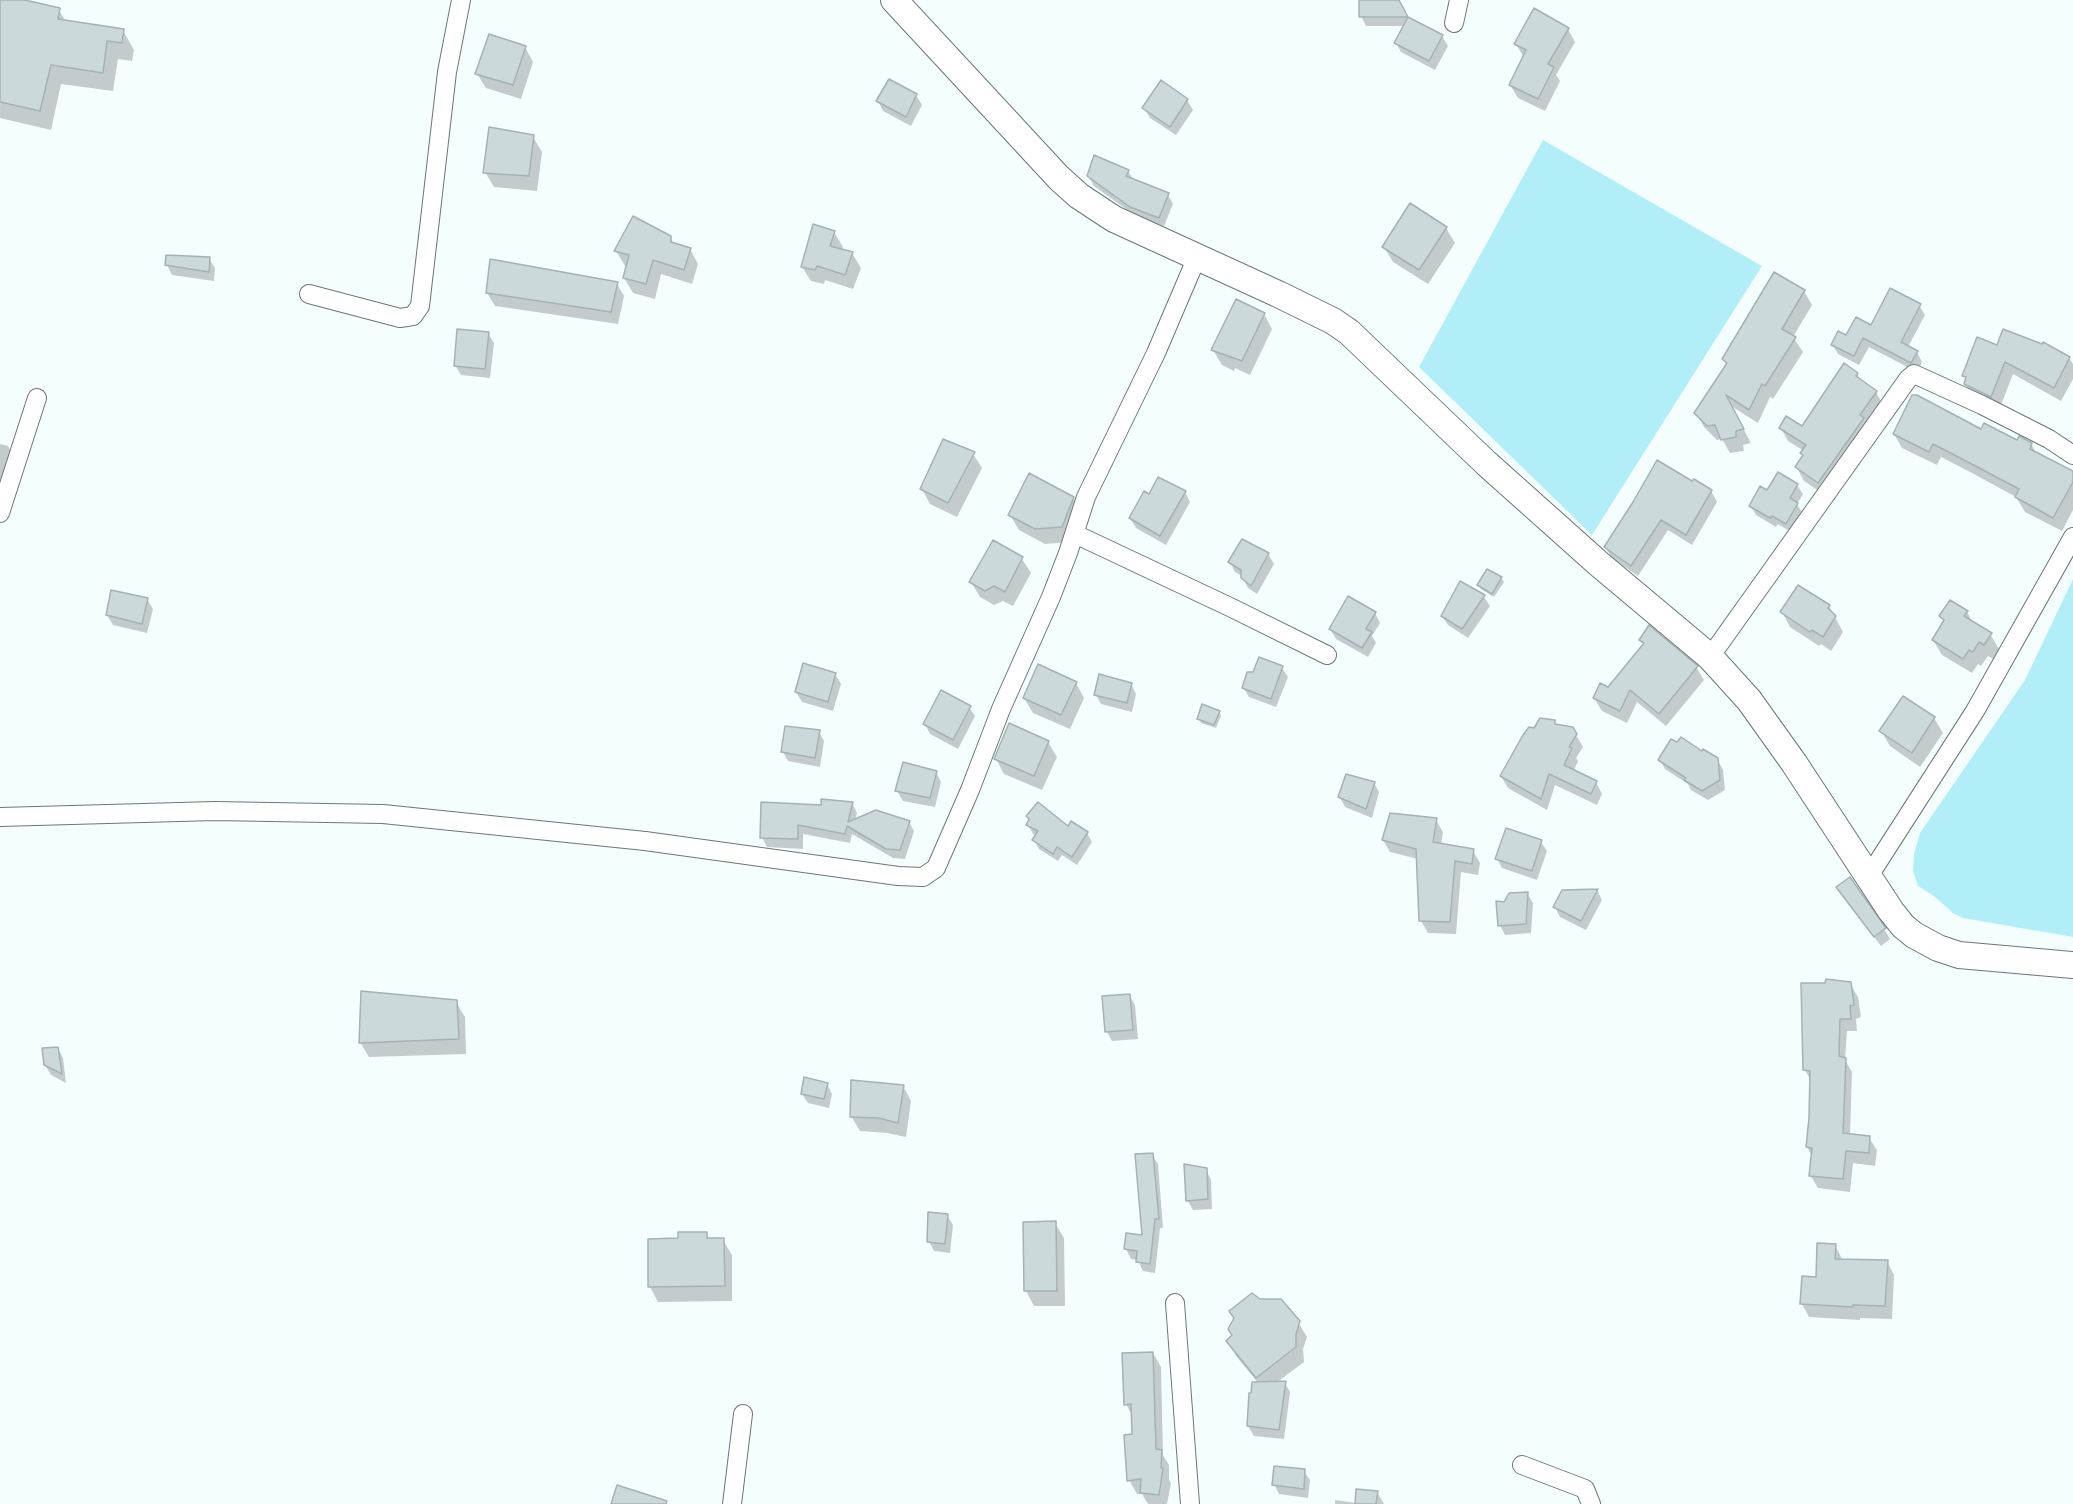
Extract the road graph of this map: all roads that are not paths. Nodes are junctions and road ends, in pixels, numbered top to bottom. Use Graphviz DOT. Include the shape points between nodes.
graph roads {
  1 [pos="461,0"];
  2 [pos="894,0"];
  3 [pos="1460,0"];
  4 [pos="1454,23"];
  5 [pos="1197,257"];
  6 [pos="309,294"];
  7 [pos="37,398"];
  8 [pos="2073,455"];
  9 [pos="0,513"];
  10 [pos="1075,534"];
  11 [pos="2073,537"];
  12 [pos="1327,655"];
  13 [pos="1710,657"];
  14 [pos="0,817"];
  15 [pos="1869,876"];
  16 [pos="2073,965"];
  17 [pos="1175,1304"];
  18 [pos="743,1414"];
  19 [pos="1522,1465"];
  20 [pos="732,1504"];
  21 [pos="1190,1504"];
  22 [pos="1591,1504"];
  1 -- 6 [label="street" via="447,72 420,306 412,316 400,318"];
  2 -- 5 [label="main road" via="1079,196 1114,219"];
  3 -- 4 [label="street"];
  5 -- 10 [label="street" via="1156,353 1086,497"];
  5 -- 13 [label="main road" via="1349,332 1485,463"];
  7 -- 9 [label="street"];
  8 -- 13 [label="street" via="2049,439 1914,374"];
  10 -- 12 [label="street"];
  10 -- 14 [label="street" via="936,868 923,877 645,841 383,814 215,811"];
  11 -- 15 [label="street" via="1975,711"];
  13 -- 15 [label="main road" via="1755,709"];
  15 -- 16 [label="main road" via="1903,926 1926,943 1979,958"];
  17 -- 21 [label="street"];
  18 -- 20 [label="street"];
  19 -- 22 [label="street" via="1585,1489"];
}
